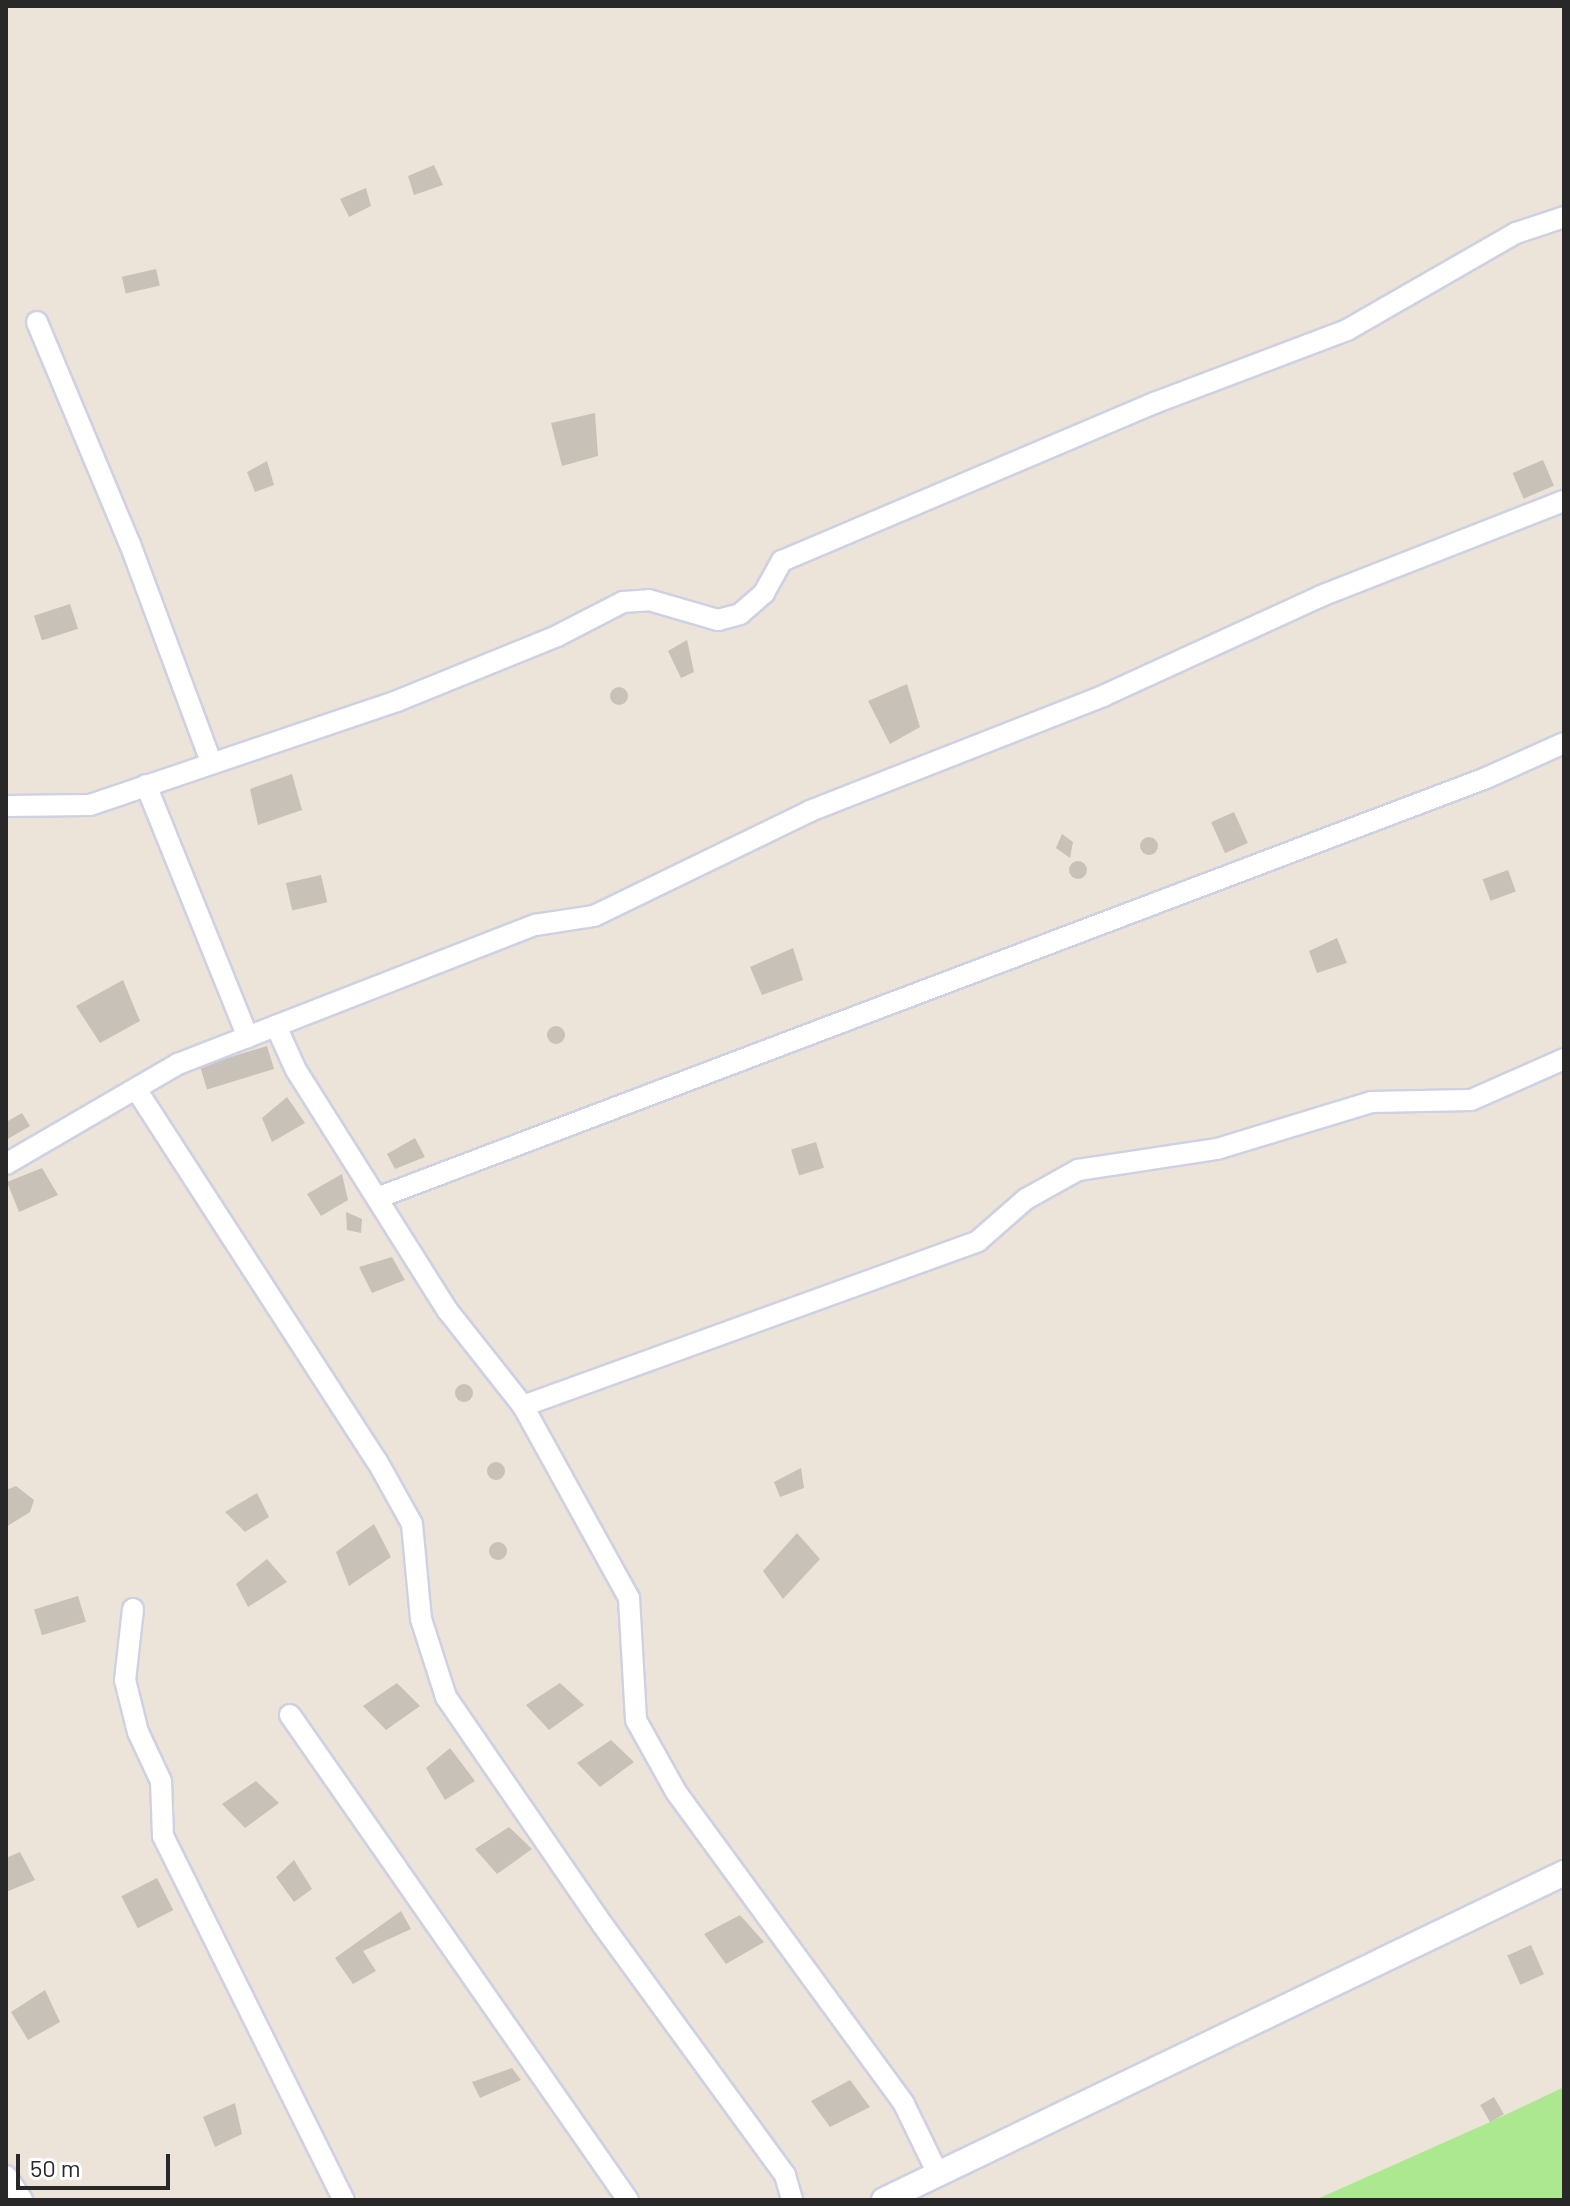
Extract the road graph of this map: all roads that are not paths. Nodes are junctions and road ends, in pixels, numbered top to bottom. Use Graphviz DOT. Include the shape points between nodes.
graph roads {
  1 [pos="1564,217"];
  2 [pos="37,322"];
  3 [pos="1564,501"];
  4 [pos="1564,743"];
  5 [pos="211,762"];
  6 [pos="146,785"];
  7 [pos="6,806"];
  8 [pos="276,1026"];
  9 [pos="248,1037"];
  10 [pos="1564,1059"];
  11 [pos="136,1089"];
  12 [pos="6,1164"];
  13 [pos="377,1198"];
  14 [pos="523,1406"];
  15 [pos="133,1609"];
  16 [pos="290,1715"];
  17 [pos="1564,1873"];
  18 [pos="938,2174"];
  19 [pos="6,2176"];
  20 [pos="22,2200"];
  21 [pos="344,2200"];
  22 [pos="628,2200"];
  23 [pos="792,2200"];
  24 [pos="884,2200"];
  1 -- 5 [label="street" via="1516,233 1347,330 1154,403 782,561 764,593 740,614 718,620 649,600 623,602 557,636 397,701"];
  2 -- 5 [label="street" via="130,544"];
  3 -- 8 [label="street" via="1321,596 1103,696 810,811 594,916 535,925"];
  4 -- 13 [label="street" via="1472,783"];
  5 -- 6 [label="street"];
  6 -- 7 [label="street" via="90,805"];
  6 -- 9 [label="street"];
  8 -- 9 [label="street"];
  8 -- 13 [label="street" via="296,1070"];
  9 -- 11 [label="street" via="178,1064"];
  10 -- 14 [label="street" via="1471,1100 1372,1102 1217,1149 1078,1170 1026,1199 978,1241"];
  11 -- 12 [label="street"];
  11 -- 23 [label="street" via="377,1461 412,1524 421,1619 446,1697 602,1924 785,2175"];
  13 -- 14 [label="street" via="448,1311"];
  14 -- 18 [label="street" via="629,1598 636,1720 676,1792 904,2104"];
  15 -- 21 [label="street" via="125,1680 138,1732 161,1781 163,1836"];
  16 -- 22 [label="street"];
  17 -- 18 [label="street"];
  18 -- 24 [label="street"];
  19 -- 20 [label="street"];
}
